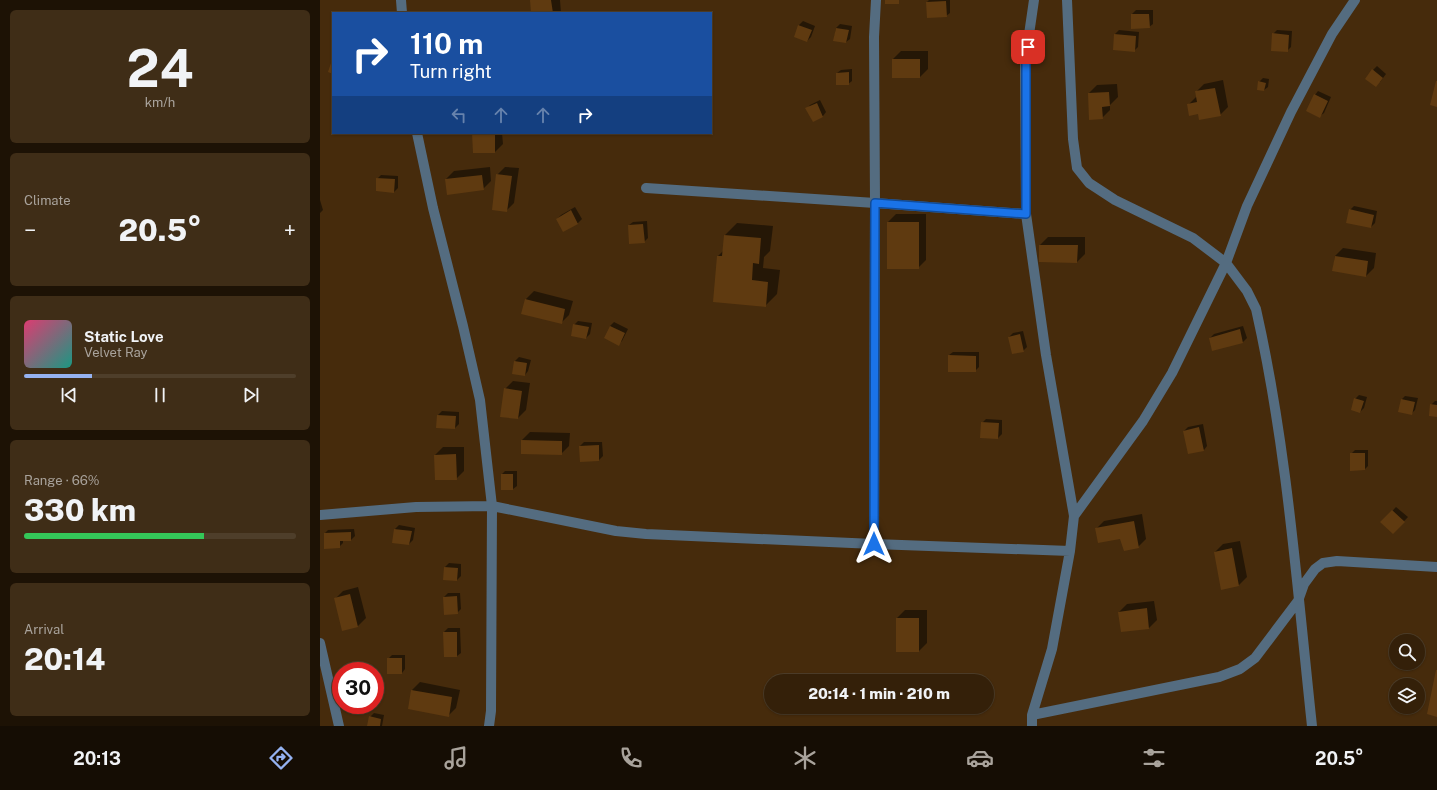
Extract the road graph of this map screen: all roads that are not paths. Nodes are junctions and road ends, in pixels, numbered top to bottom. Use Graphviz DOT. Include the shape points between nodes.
graph roads {
  1 [pos="402,0"];
  2 [pos="876,0"];
  3 [pos="1034,0"];
  4 [pos="1067,0"];
  5 [pos="1355,0"];
  6 [pos="402,12"];
  7 [pos="417,134"];
  8 [pos="646,188"];
  9 [pos="875,203"];
  10 [pos="1026,214"];
  11 [pos="1226,263"];
  12 [pos="492,506"];
  13 [pos="320,515"];
  14 [pos="1074,516"];
  15 [pos="874,544"];
  16 [pos="1070,551"];
  17 [pos="1437,567"];
  18 [pos="1298,601"];
  19 [pos="320,642"];
  20 [pos="1032,714"];
  21 [pos="339,726"];
  22 [pos="489,726"];
  23 [pos="1032,726"];
  24 [pos="1312,726"];
  1 -- 6 [label="street"];
  2 -- 9 [label="street"];
  3 -- 10 [label="street" via="1026,62"];
  4 -- 11 [label="street" via="1073,139 1077,168 1089,183 1108,196 1193,238"];
  5 -- 11 [label="street" via="1332,34 1291,112 1247,206"];
  7 -- 12 [label="street" via="480,400"];
  8 -- 9 [label="street"];
  9 -- 10 [label="street"];
  9 -- 15 [label="street"];
  10 -- 14 [label="street" via="1046,355"];
  11 -- 14 [label="street" via="1186,345 1144,421"];
  11 -- 18 [label="street" via="1256,309 1280,443"];
  12 -- 13 [label="street"];
  12 -- 15 [label="street" via="616,531"];
  12 -- 22 [label="street"];
  14 -- 16 [label="street"];
  15 -- 16 [label="street"];
  16 -- 20 [label="street" via="1052,649"];
  17 -- 18 [label="street" via="1337,561 1323,563 1304,584"];
  18 -- 20 [label="street" via="1255,658 1240,669 1219,677"];
  18 -- 24 [label="street"];
  19 -- 21 [label="street"];
  20 -- 23 [label="street"];
}
